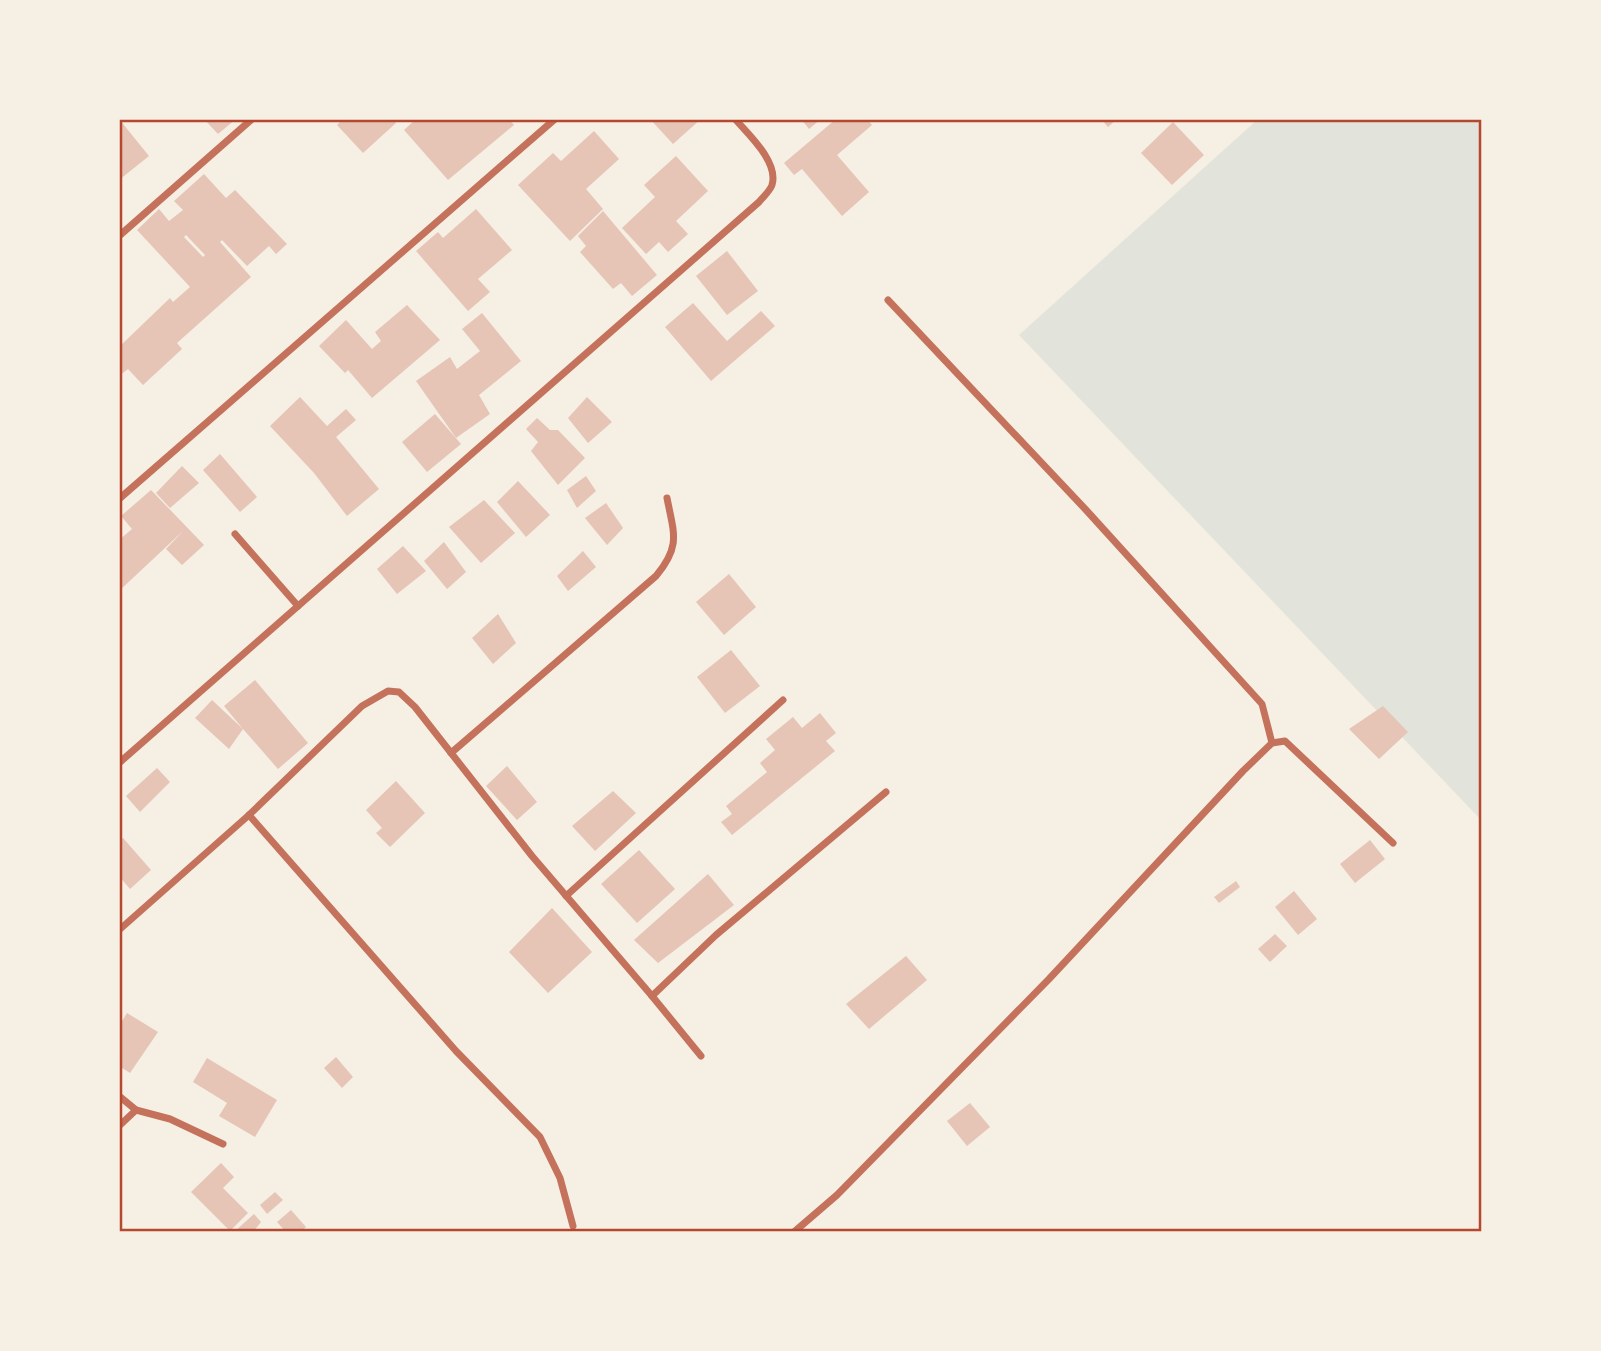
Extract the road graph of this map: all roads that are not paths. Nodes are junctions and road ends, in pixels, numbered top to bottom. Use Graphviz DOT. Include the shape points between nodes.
graph roads {
  1 [pos="252,119"];
  2 [pos="555,119"];
  3 [pos="735,119"];
  4 [pos="119,236"];
  5 [pos="888,300"];
  6 [pos="667,498"];
  7 [pos="119,499"];
  8 [pos="235,534"];
  9 [pos="298,606"];
  10 [pos="783,700"];
  11 [pos="1272,743"];
  12 [pos="451,753"];
  13 [pos="119,763"];
  14 [pos="887,792"];
  15 [pos="249,815"];
  16 [pos="1393,843"];
  17 [pos="566,896"];
  18 [pos="119,930"];
  19 [pos="652,996"];
  20 [pos="701,1056"];
  21 [pos="119,1096"];
  22 [pos="136,1110"];
  23 [pos="119,1126"];
  24 [pos="223,1144"];
  25 [pos="573,1226"];
  26 [pos="794,1232"];
  1 -- 4 [label="street"];
  2 -- 7 [label="street"];
  3 -- 9 [label="street" via="770,165 768,192"];
  5 -- 11 [label="street" via="1262,704"];
  6 -- 12 [label="street" via="676,542 661,570"];
  8 -- 9 [label="street"];
  9 -- 13 [label="street"];
  10 -- 17 [label="street"];
  11 -- 16 [label="street" via="1285,741"];
  11 -- 26 [label="street" via="1049,979"];
  12 -- 15 [label="street" via="415,707 399,692 388,691 362,706"];
  12 -- 17 [label="street"];
  14 -- 19 [label="street" via="716,935"];
  15 -- 18 [label="street"];
  15 -- 25 [label="street" via="456,1051 540,1137 561,1178"];
  17 -- 19 [label="street"];
  19 -- 20 [label="street"];
  21 -- 22 [label="street"];
  22 -- 23 [label="street"];
  22 -- 24 [label="street" via="170,1119"];
}
